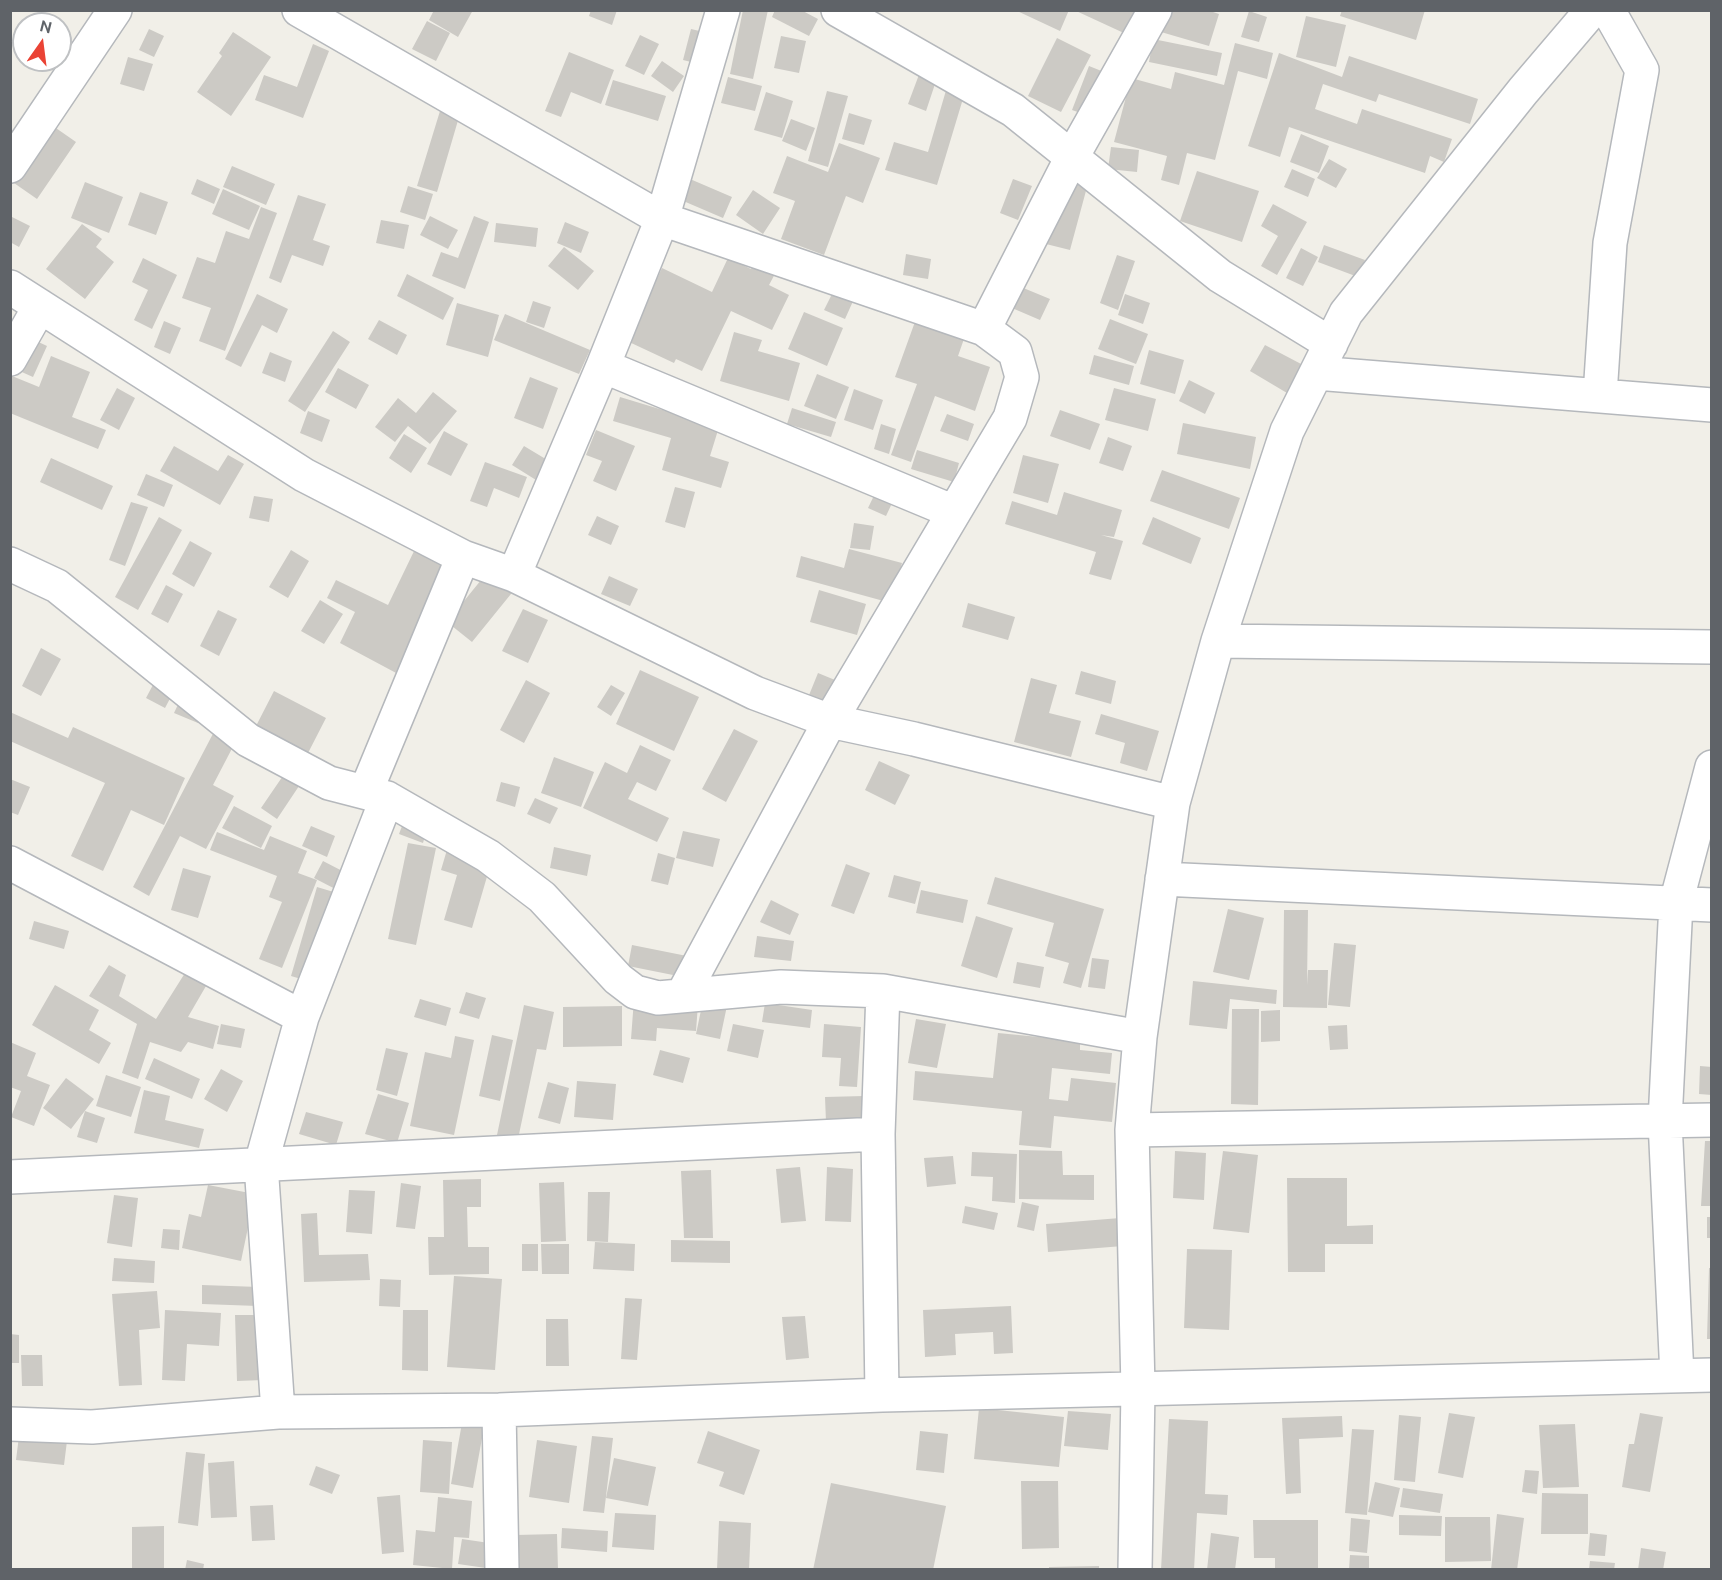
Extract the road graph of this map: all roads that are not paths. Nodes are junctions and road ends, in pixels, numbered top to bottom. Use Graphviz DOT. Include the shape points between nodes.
graph roads {
  1 [pos="116,10"];
  2 [pos="299,10"];
  3 [pos="723,10"];
  4 [pos="838,10"];
  5 [pos="1155,10"];
  6 [pos="1592,10"];
  7 [pos="1608,10"];
  8 [pos="1072,157"];
  9 [pos="10,166"];
  10 [pos="662,219"];
  11 [pos="10,287"];
  12 [pos="40,306"];
  13 [pos="984,329"];
  14 [pos="1331,344"];
  15 [pos="10,359"];
  16 [pos="603,366"];
  17 [pos="1316,373"];
  18 [pos="1600,395"];
  19 [pos="1712,405"];
  20 [pos="954,512"];
  21 [pos="463,557"];
  22 [pos="10,564"];
  23 [pos="514,575"];
  24 [pos="1218,641"];
  25 [pos="1712,647"];
  26 [pos="830,721"];
  27 [pos="1712,767"];
  28 [pos="376,794"];
  29 [pos="1173,803"];
  30 [pos="13,872"];
  31 [pos="1162,879"];
  32 [pos="1676,903"];
  33 [pos="1712,905"];
  34 [pos="883,991"];
  35 [pos="682,996"];
  36 [pos="302,1017"];
  37 [pos="1140,1037"];
  38 [pos="1712,1120"];
  39 [pos="1665,1121"];
  40 [pos="1132,1130"];
  41 [pos="878,1134"];
  42 [pos="261,1164"];
  43 [pos="10,1177"];
  44 [pos="1712,1375"];
  45 [pos="1677,1376"];
  46 [pos="1137,1389"];
  47 [pos="882,1395"];
  48 [pos="499,1410"];
  49 [pos="278,1412"];
  50 [pos="10,1424"];
  51 [pos="502,1569"];
  52 [pos="1135,1569"];
  1 -- 9 [label="street"];
  2 -- 10 [label="street"];
  3 -- 10 [label="street"];
  4 -- 8 [label="street" via="1013,110"];
  5 -- 8 [label="street"];
  6 -- 14 [label="street" via="1522,91 1346,313"];
  7 -- 18 [label="street" via="1642,70 1610,243"];
  8 -- 13 [label="street"];
  8 -- 14 [label="street" via="1220,276"];
  10 -- 13 [label="street"];
  10 -- 16 [label="street"];
  11 -- 12 [label="street"];
  12 -- 15 [label="street"];
  12 -- 21 [label="street" via="304,475"];
  13 -- 20 [label="street" via="1016,352 1022,377 1010,418"];
  14 -- 17 [label="street"];
  16 -- 20 [label="street"];
  16 -- 23 [label="street"];
  17 -- 18 [label="street"];
  17 -- 24 [label="street" via="1287,431"];
  18 -- 19 [label="street"];
  20 -- 26 [label="street"];
  21 -- 23 [label="street"];
  21 -- 28 [label="street"];
  22 -- 28 [label="street" via="57,586 248,740 329,783"];
  23 -- 26 [label="street" via="755,693"];
  24 -- 25 [label="street"];
  24 -- 29 [label="street"];
  26 -- 29 [label="street"];
  26 -- 35 [label="street"];
  27 -- 32 [label="street"];
  28 -- 35 [label="street" via="488,856 542,897 618,979 635,992 658,998"];
  28 -- 36 [label="street"];
  29 -- 31 [label="street"];
  30 -- 36 [label="street"];
  31 -- 32 [label="street"];
  31 -- 37 [label="street"];
  32 -- 33 [label="street"];
  32 -- 39 [label="street"];
  34 -- 35 [label="street" via="782,987"];
  34 -- 37 [label="street"];
  34 -- 41 [label="street"];
  36 -- 42 [label="street"];
  37 -- 40 [label="street"];
  38 -- 39 [label="street"];
  39 -- 40 [label="street"];
  39 -- 45 [label="street"];
  40 -- 46 [label="street"];
  41 -- 42 [label="street"];
  41 -- 47 [label="street"];
  42 -- 43 [label="street"];
  42 -- 49 [label="street"];
  44 -- 45 [label="street"];
  45 -- 46 [label="street"];
  46 -- 47 [label="street"];
  46 -- 52 [label="street"];
  47 -- 48 [label="street"];
  48 -- 49 [label="street"];
  48 -- 51 [label="street"];
  49 -- 50 [label="street" via="92,1427"];
}
